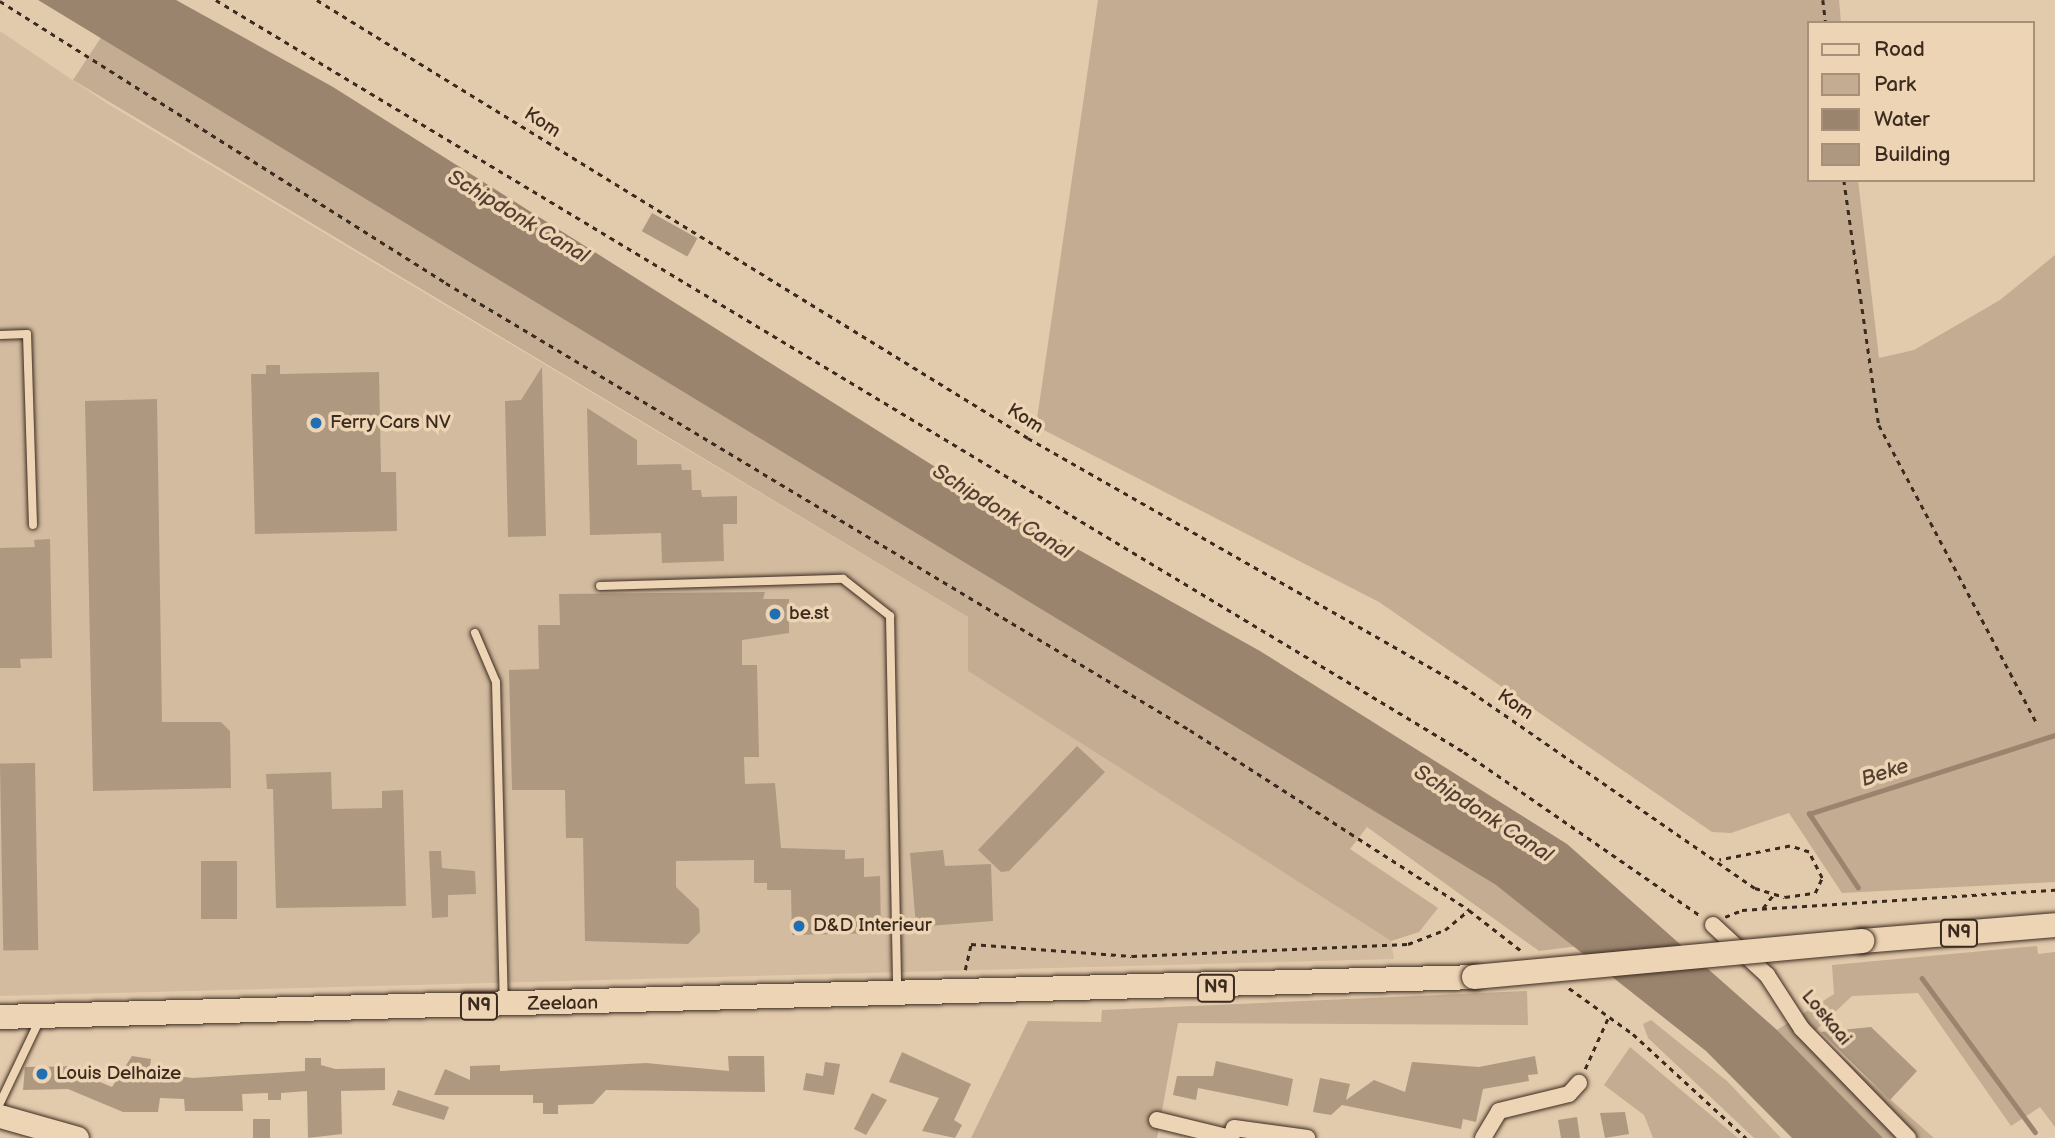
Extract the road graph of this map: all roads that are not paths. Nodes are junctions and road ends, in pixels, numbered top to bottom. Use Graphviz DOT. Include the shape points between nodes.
graph roads {
  1 [pos="0,335"];
  2 [pos="33,526"];
  3 [pos="600,586"];
  4 [pos="475,633"];
  5 [pos="1713,925"];
  6 [pos="2055,925"];
  7 [pos="897,996"];
  8 [pos="504,1005"];
  9 [pos="41,1016"];
  10 [pos="0,1017"];
  11 [pos="1579,1083"];
  12 [pos="0,1103"];
  13 [pos="0,1116"];
  14 [pos="1157,1121"];
  15 [pos="1232,1134"];
  16 [pos="77,1138"];
  17 [pos="1307,1138"];
  18 [pos="1483,1138"];
  19 [pos="1908,1138"];
  1 -- 2 [label="lane" via="27,334"];
  3 -- 7 [label="lane" via="842,579 890,616"];
  4 -- 8 [label="lane" via="496,682"];
  5 -- 19 [label="street, Loskaai" via="1767,975 1802,1029"];
  6 -- 7 [label="main road, Zeelaan / N9, bridge" via="1474,977"];
  7 -- 8 [label="main road, Zeelaan / N9"];
  8 -- 9 [label="main road, Zeelaan / N9"];
  9 -- 10 [label="main road, Zeelaan / N9"];
  9 -- 12 [label="lane"];
  11 -- 18 [label="street" via="1569,1094 1499,1111"];
  13 -- 16 [label="main road"];
  14 -- 15 [label="street"];
  15 -- 17 [label="street"];
}
